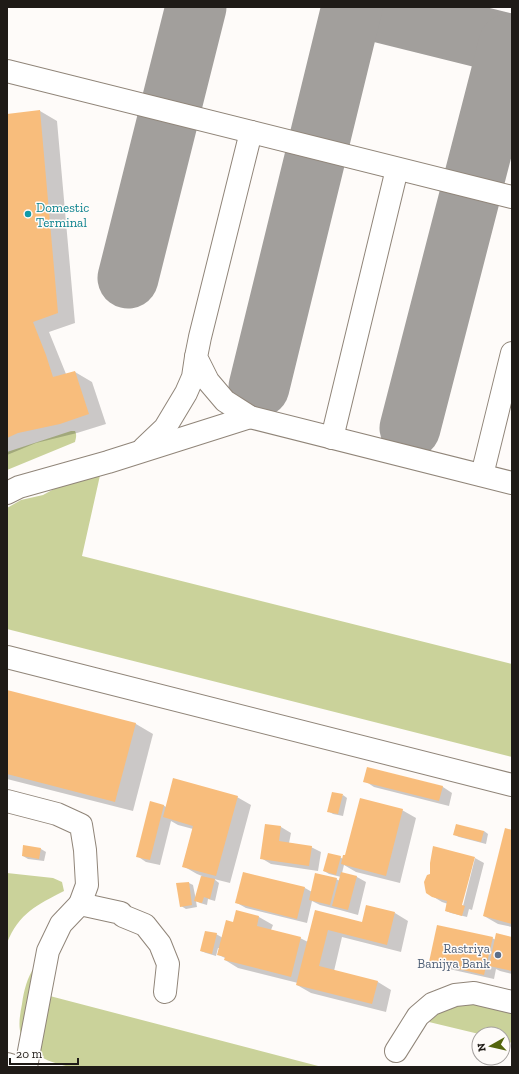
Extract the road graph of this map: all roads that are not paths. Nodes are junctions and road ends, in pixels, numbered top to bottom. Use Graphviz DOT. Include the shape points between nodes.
graph roads {
  1 [pos="7,71"];
  2 [pos="251,132"];
  3 [pos="397,168"];
  4 [pos="512,197"];
  5 [pos="512,353"];
  6 [pos="196,358"];
  7 [pos="250,417"];
  8 [pos="332,438"];
  9 [pos="140,452"];
  10 [pos="482,475"];
  11 [pos="512,483"];
  12 [pos="7,494"];
  13 [pos="7,657"];
  14 [pos="512,784"];
  15 [pos="7,801"];
  16 [pos="80,904"];
  17 [pos="165,992"];
  18 [pos="512,1002"];
  19 [pos="396,1051"];
  20 [pos="7,1064"];
  21 [pos="17,1067"];
  22 [pos="26,1067"];
  1 -- 2 [label="street"];
  2 -- 3 [label="street"];
  2 -- 6 [label="street"];
  3 -- 4 [label="street"];
  3 -- 8 [label="street"];
  5 -- 10 [label="street"];
  6 -- 7 [label="street" via="208,381 225,401"];
  6 -- 9 [label="street" via="193,377 186,393 165,428"];
  7 -- 8 [label="street"];
  7 -- 9 [label="street"];
  8 -- 10 [label="street"];
  9 -- 12 [label="street" via="19,487"];
  10 -- 11 [label="street"];
  13 -- 14 [label="street"];
  15 -- 16 [label="street" via="57,814 81,825 86,850 87,885"];
  16 -- 17 [label="street" via="122,914 145,925 160,944 168,964"];
  16 -- 22 [label="street" via="61,924 48,951"];
  18 -- 19 [label="street" via="474,993 454,996 432,1004 418,1016"];
  20 -- 21 [label="street"];
}
